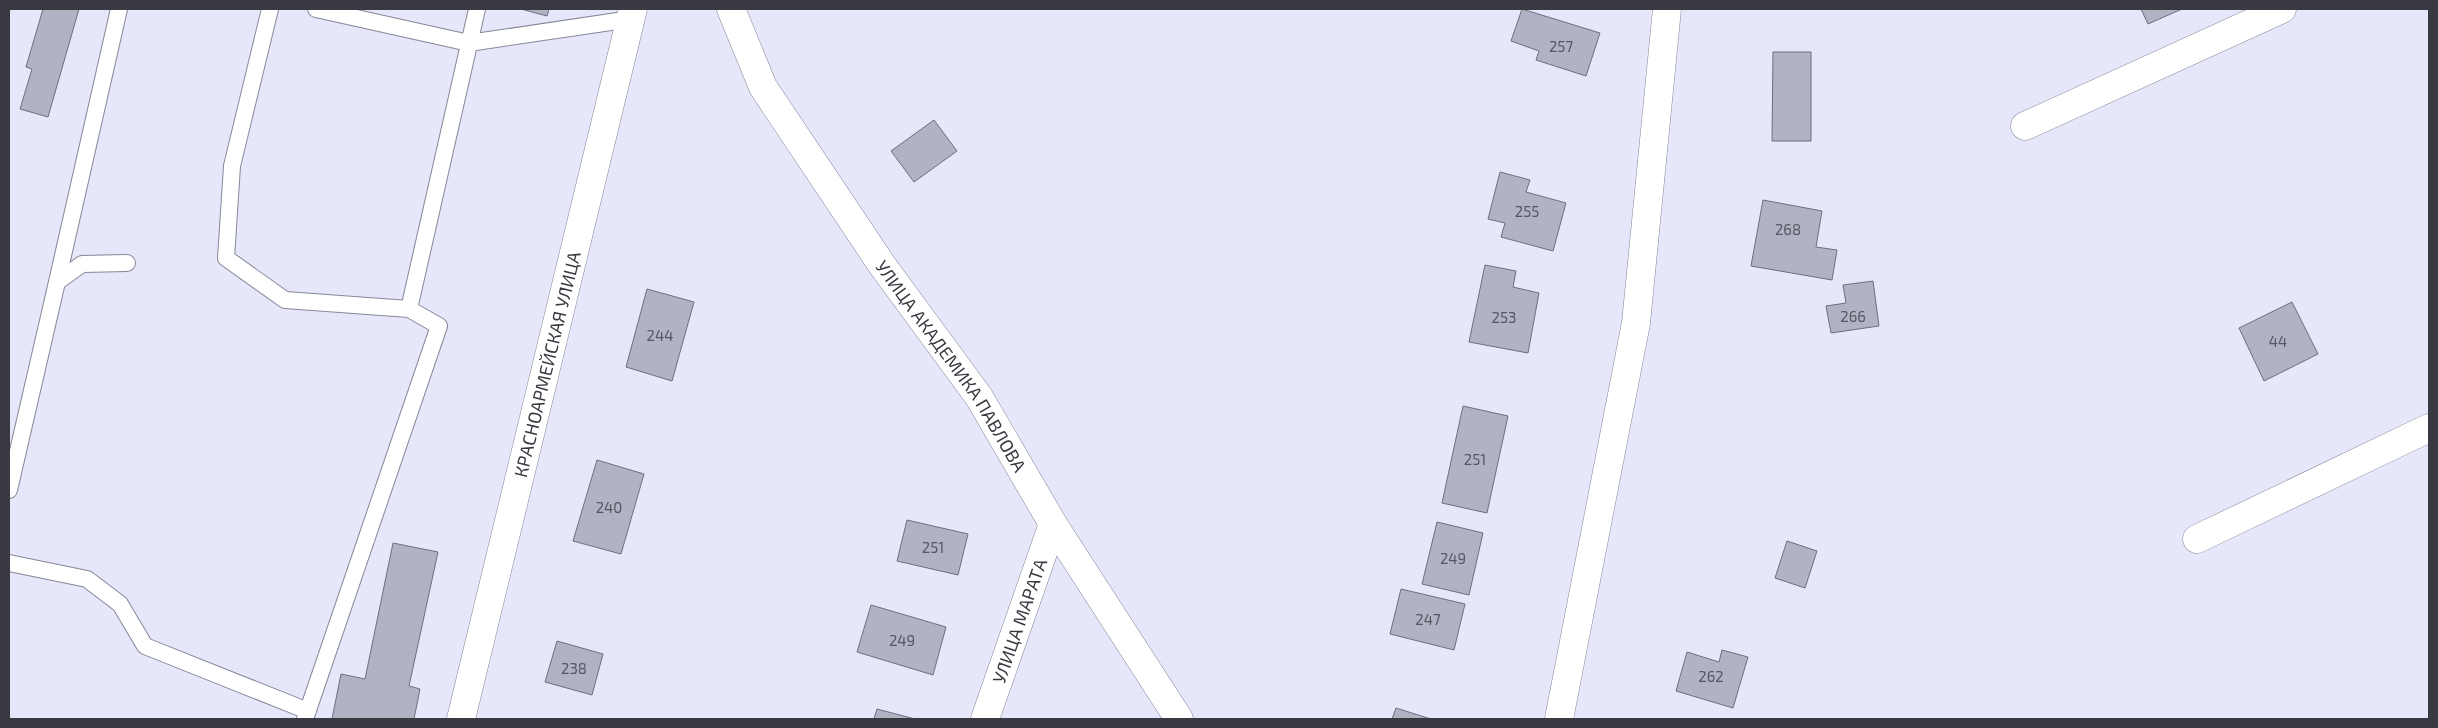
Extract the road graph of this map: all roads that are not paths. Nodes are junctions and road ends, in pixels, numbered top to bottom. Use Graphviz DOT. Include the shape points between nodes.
graph roads {
  1 [pos="118,9"];
  2 [pos="270,9"];
  3 [pos="316,9"];
  4 [pos="477,9"];
  5 [pos="731,9"];
  6 [pos="1667,9"];
  7 [pos="2282,9"];
  8 [pos="632,14"];
  9 [pos="469,43"];
  10 [pos="2025,126"];
  11 [pos="127,263"];
  12 [pos="57,282"];
  13 [pos="409,309"];
  14 [pos="2429,428"];
  15 [pos="9,490"];
  16 [pos="1053,524"];
  17 [pos="2197,539"];
  18 [pos="9,563"];
  19 [pos="306,715"];
  20 [pos="461,719"];
  21 [pos="985,719"];
  22 [pos="1180,719"];
  23 [pos="1559,719"];
  1 -- 12 [label="lane"];
  2 -- 13 [label="lane" via="232,166 226,258 285,300"];
  3 -- 9 [label="lane"];
  4 -- 9 [label="lane"];
  5 -- 16 [label="street, УЛИЦА АКАДЕМИКА ПАВЛОВА" via="763,87 882,265 979,397"];
  6 -- 23 [label="street" via="1636,322"];
  7 -- 10 [label="street"];
  8 -- 9 [label="lane"];
  8 -- 20 [label="street, КРАСНОАРМЕЙСКАЯ УЛИЦА"];
  9 -- 13 [label="lane"];
  11 -- 12 [label="lane" via="82,264"];
  12 -- 15 [label="lane"];
  13 -- 19 [label="lane" via="439,326"];
  14 -- 17 [label="street"];
  16 -- 21 [label="street, УЛИЦА МАРАТА"];
  16 -- 22 [label="street, УЛИЦА АКАДЕМИКА ПАВЛОВА"];
  18 -- 19 [label="lane" via="87,579 120,604 145,646"];
}
